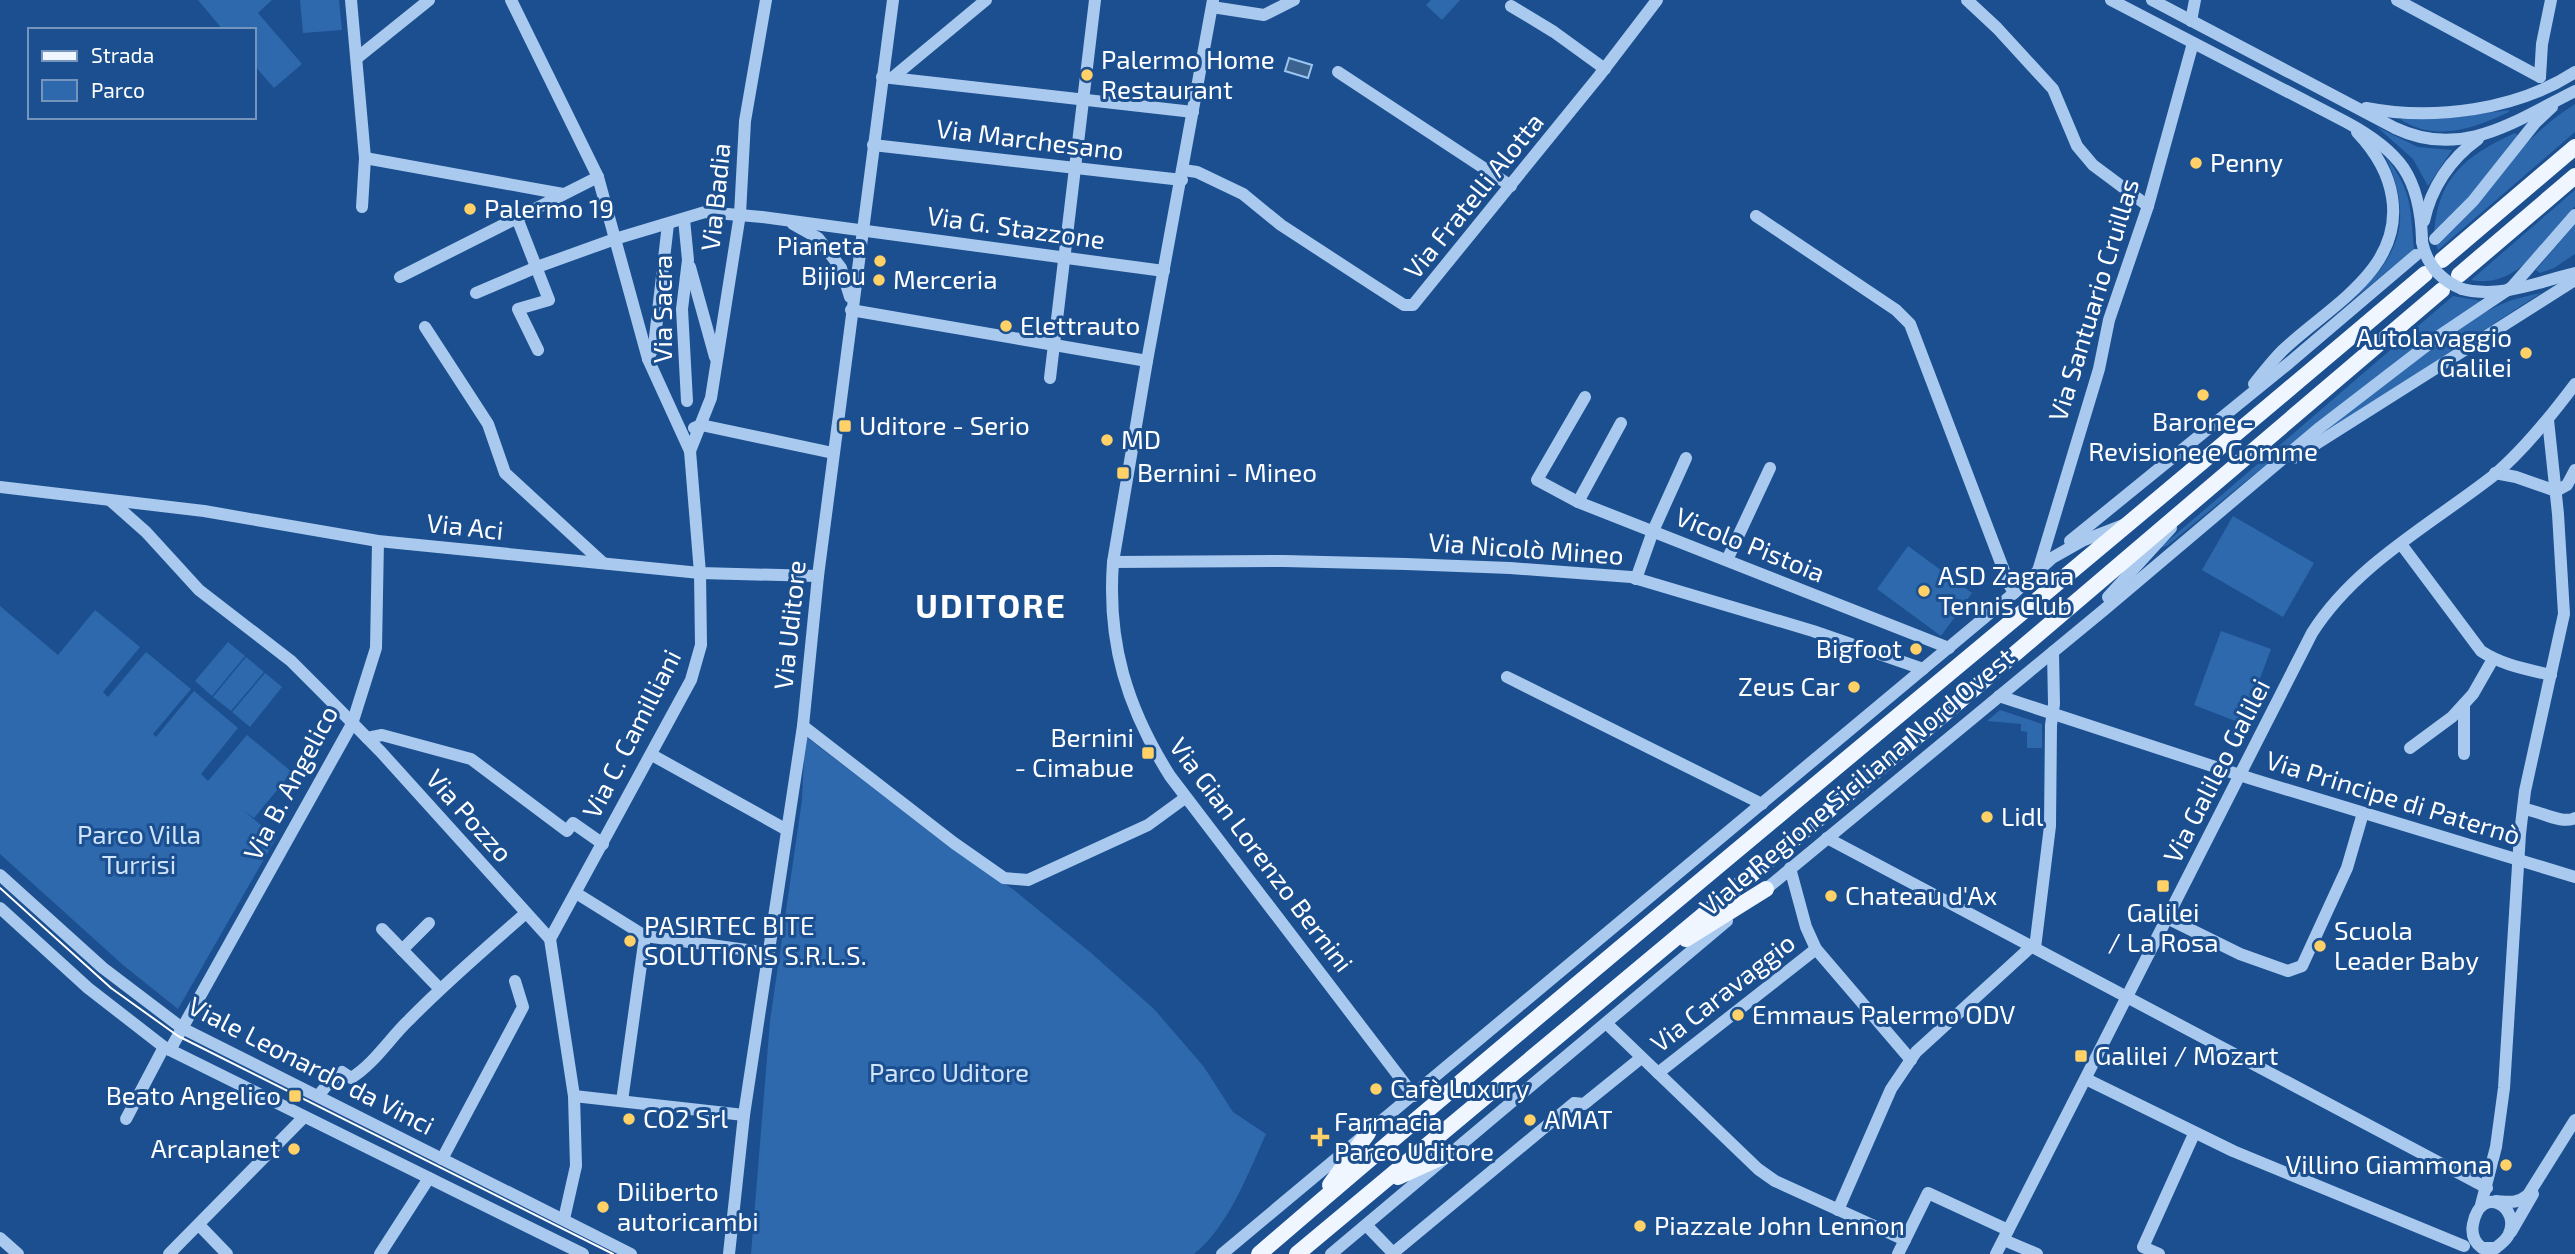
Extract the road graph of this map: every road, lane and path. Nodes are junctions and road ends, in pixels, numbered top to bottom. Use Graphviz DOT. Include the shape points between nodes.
graph roads {
  1 [pos="351,0"];
  2 [pos="429,0"];
  3 [pos="511,0"];
  4 [pos="766,0"];
  5 [pos="893,0"];
  6 [pos="986,0"];
  7 [pos="1095,0"];
  8 [pos="1294,0"];
  9 [pos="1657,0"];
  10 [pos="1967,0"];
  11 [pos="2111,0"];
  12 [pos="2152,0"];
  13 [pos="2195,0"];
  14 [pos="2397,0"];
  15 [pos="2551,0"];
  16 [pos="1212,2"];
  17 [pos="1511,6"];
  18 [pos="2191,21"];
  19 [pos="2193,43"];
  20 [pos="357,58"];
  21 [pos="1605,69"];
  22 [pos="1338,72"];
  23 [pos="2575,72"];
  24 [pos="887,78"];
  25 [pos="2543,83"];
  26 [pos="2573,92"];
  27 [pos="1084,99"];
  28 [pos="2355,106"];
  29 [pos="1193,112"];
  30 [pos="2346,122"];
  31 [pos="2484,135"];
  32 [pos="873,145"];
  33 [pos="2575,147"];
  34 [pos="365,158"];
  35 [pos="1075,168"];
  36 [pos="1182,175"];
  37 [pos="2575,176"];
  38 [pos="598,177"];
  39 [pos="1511,186"];
  40 [pos="564,194"];
  41 [pos="2148,206"];
  42 [pos="362,207"];
  43 [pos="740,214"];
  44 [pos="2575,215"];
  45 [pos="1756,216"];
  46 [pos="517,218"];
  47 [pos="684,219"];
  48 [pos="786,221"];
  49 [pos="668,223"];
  50 [pos="862,230"];
  51 [pos="615,239"];
  52 [pos="2426,240"];
  53 [pos="2416,255"];
  54 [pos="1065,257"];
  55 [pos="688,260"];
  56 [pos="2442,260"];
  57 [pos="2575,263"];
  58 [pos="537,267"];
  59 [pos="1164,271"];
  60 [pos="2575,273"];
  61 [pos="2425,274"];
  62 [pos="400,277"];
  63 [pos="2547,280"];
  64 [pos="2575,280"];
  65 [pos="2460,282"];
  66 [pos="2442,290"];
  67 [pos="2508,290"];
  68 [pos="477,293"];
  69 [pos="852,306"];
  70 [pos="425,327"];
  71 [pos="1054,345"];
  72 [pos="538,350"];
  73 [pos="648,359"];
  74 [pos="1147,361"];
  75 [pos="716,363"];
  76 [pos="1050,377"];
  77 [pos="2575,384"];
  78 [pos="1585,397"];
  79 [pos="711,398"];
  80 [pos="687,401"];
  81 [pos="668,407"];
  82 [pos="2234,407"];
  83 [pos="2547,420"];
  84 [pos="1620,423"];
  85 [pos="701,425"];
  86 [pos="681,434"];
  87 [pos="690,451"];
  88 [pos="833,453"];
  89 [pos="1686,458"];
  90 [pos="1770,468"];
  91 [pos="2575,470"];
  92 [pos="2495,474"];
  93 [pos="0,487"];
  94 [pos="2206,491"];
  95 [pos="2556,491"];
  96 [pos="111,501"];
  97 [pos="1578,502"];
  98 [pos="2212,518"];
  99 [pos="2138,519"];
  100 [pos="1653,531"];
  101 [pos="378,541"];
  102 [pos="2401,544"];
  103 [pos="2052,558"];
  104 [pos="1727,560"];
  105 [pos="1113,562"];
  106 [pos="603,563"];
  107 [pos="2038,571"];
  108 [pos="701,573"];
  109 [pos="818,576"];
  110 [pos="1636,579"];
  111 [pos="2014,593"];
  112 [pos="2569,614"];
  113 [pos="2075,634"];
  114 [pos="1949,648"];
  115 [pos="2053,652"];
  116 [pos="2493,659"];
  117 [pos="1923,669"];
  118 [pos="2551,675"];
  119 [pos="1507,677"];
  120 [pos="1999,696"];
  121 [pos="2464,704"];
  122 [pos="1880,705"];
  123 [pos="2053,714"];
  124 [pos="352,724"];
  125 [pos="803,726"];
  126 [pos="368,738"];
  127 [pos="1866,743"];
  128 [pos="2410,748"];
  129 [pos="2463,754"];
  130 [pos="652,755"];
  131 [pos="2240,775"];
  132 [pos="1185,797"];
  133 [pos="1762,804"];
  134 [pos="2523,810"];
  135 [pos="2363,813"];
  136 [pos="2575,818"];
  137 [pos="787,830"];
  138 [pos="1827,838"];
  139 [pos="603,844"];
  140 [pos="2519,861"];
  141 [pos="1790,868"];
  142 [pos="0,875"];
  143 [pos="2575,877"];
  144 [pos="1766,888"];
  145 [pos="576,893"];
  146 [pos="0,908"];
  147 [pos="526,913"];
  148 [pos="2167,918"];
  149 [pos="429,923"];
  150 [pos="382,929"];
  151 [pos="645,936"];
  152 [pos="550,939"];
  153 [pos="2033,947"];
  154 [pos="1816,949"];
  155 [pos="402,950"];
  156 [pos="769,953"];
  157 [pos="514,981"];
  158 [pos="1619,983"];
  159 [pos="440,989"];
  160 [pos="2127,997"];
  161 [pos="1606,1023"];
  162 [pos="182,1028"];
  163 [pos="167,1049"];
  164 [pos="1641,1058"];
  165 [pos="1911,1059"];
  166 [pos="1658,1073"];
  167 [pos="2086,1079"];
  168 [pos="318,1096"];
  169 [pos="574,1096"];
  170 [pos="1414,1096"];
  171 [pos="622,1101"];
  172 [pos="744,1115"];
  173 [pos="304,1117"];
  174 [pos="126,1119"];
  175 [pos="2575,1120"];
  176 [pos="1368,1133"];
  177 [pos="2194,1134"];
  178 [pos="1451,1153"];
  179 [pos="443,1159"];
  180 [pos="429,1178"];
  181 [pos="2539,1181"];
  182 [pos="1380,1185"];
  183 [pos="2486,1198"];
  184 [pos="1315,1206"];
  185 [pos="1838,1210"];
  186 [pos="564,1219"];
  187 [pos="2473,1221"];
  188 [pos="1366,1224"];
  189 [pos="199,1225"];
  190 [pos="2006,1235"];
  191 [pos="0,1238"];
  192 [pos="1905,1240"];
  193 [pos="2497,1247"];
  194 [pos="556,1248"];
  195 [pos="2462,1250"];
  196 [pos="1394,1253"];
  197 [pos="18,1254"];
  198 [pos="169,1254"];
  199 [pos="227,1254"];
  200 [pos="380,1254"];
  201 [pos="583,1254"];
  202 [pos="631,1254"];
  203 [pos="729,1254"];
  204 [pos="1222,1254"];
  205 [pos="1259,1254"];
  206 [pos="1297,1254"];
  207 [pos="1331,1254"];
  208 [pos="1898,1254"];
  209 [pos="1996,1254"];
  210 [pos="2037,1254"];
  211 [pos="2159,1254"];
  1 -- 20 [label="street"];
  2 -- 20 [label="street"];
  3 -- 38 [label="street"];
  4 -- 43 [label="street, Via Badia" via="745,121"];
  5 -- 24 [label="street, Via Uditore"];
  6 -- 24 [label="street"];
  7 -- 27 [label="street"];
  8 -- 16 [label="street" via="1264,15"];
  9 -- 21 [label="street, Via Fratelli Alotta"];
  10 -- 41 [label="street" via="2053,89 2077,146 2093,165"];
  11 -- 19 [label="street"];
  12 -- 18 [label="street"];
  13 -- 18 [label="street"];
  14 -- 25 [label="street"];
  15 -- 25 [label="street" via="2542,44"];
  16 -- 29 [label="street, Via Gian Lorenzo Bernini"];
  17 -- 21 [label="street"];
  18 -- 28 [label="street"];
  19 -- 30 [label="street"];
  19 -- 41 [label="street, Via Santuario Cruillas"];
  20 -- 34 [label="street"];
  21 -- 39 [label="street, Via Fratelli Alotta"];
  22 -- 39 [label="street"];
  23 -- 25 [label="street"];
  24 -- 27 [label="street"];
  24 -- 32 [label="street, Via Uditore"];
  25 -- 28 [label="street" via="2487,106 2443,111"];
  26 -- 31 [label="street"];
  26 -- 52 [label="street" via="2535,123 2473,201"];
  27 -- 29 [label="street"];
  27 -- 35 [label="street"];
  28 -- 31 [label="street" via="2426,140 2457,141"];
  29 -- 36 [label="street, Via Gian Lorenzo Bernini"];
  30 -- 52 [label="street" via="2382,144 2409,174"];
  30 -- 82 [label="street" via="2374,153 2389,183 2393,212 2389,241 2362,282 2281,351"];
  31 -- 52 [label="street" via="2461,152 2440,180 2426,211"];
  32 -- 35 [label="street, Via Marchesano"];
  32 -- 50 [label="street, Via Uditore"];
  33 -- 56 [label="main road"];
  34 -- 40 [label="street"];
  34 -- 42 [label="street"];
  35 -- 36 [label="street, Via Marchesano"];
  35 -- 54 [label="street"];
  36 -- 39 [label="street, Via Fratelli Alotta" via="1197,172 1243,194 1281,225 1407,306 1416,303"];
  36 -- 59 [label="street, Via Gian Lorenzo Bernini"];
  37 -- 65 [label="main road"];
  38 -- 40 [label="street"];
  38 -- 51 [label="street"];
  40 -- 46 [label="street"];
  41 -- 107 [label="street, Via Santuario Cruillas" via="2109,320 2099,369"];
  43 -- 47 [label="street, Via G. Stazzone" via="705,212"];
  43 -- 48 [label="street, Via G. Stazzone"];
  43 -- 75 [label="street, Via Badia"];
  44 -- 67 [label="street, Viale Regione Siciliana Nord Ovest"];
  45 -- 111 [label="street" via="1910,324"];
  46 -- 58 [label="street"];
  46 -- 62 [label="street"];
  47 -- 49 [label="street, Via G. Stazzone"];
  47 -- 55 [label="street, Via Sacra"];
  48 -- 50 [label="street, Via G. Stazzone"];
  48 -- 69 [label="street" via="818,238 841,268"];
  49 -- 51 [label="street, Via G. Stazzone"];
  49 -- 73 [label="street" via="654,346"];
  50 -- 54 [label="street, Via G. Stazzone"];
  50 -- 69 [label="street, Via Uditore"];
  51 -- 58 [label="street, Via G. Stazzone"];
  51 -- 73 [label="street"];
  52 -- 65 [label="street, bridge" via="2427,258 2436,273 2448,283"];
  53 -- 82 [label="street"];
  54 -- 59 [label="street, Via G. Stazzone"];
  54 -- 71 [label="street"];
  55 -- 75 [label="street"];
  55 -- 80 [label="street, Via Sacra" via="682,309"];
  57 -- 63 [label="street"];
  58 -- 68 [label="street, Via G. Stazzone"];
  58 -- 72 [label="street" via="549,300 518,309"];
  59 -- 74 [label="street, Via Gian Lorenzo Bernini"];
  60 -- 63 [label="street"];
  61 -- 99 [label="main road, Viale Regione Siciliana Nord Ovest"];
  63 -- 67 [label="street"];
  64 -- 98 [label="street" via="2312,446"];
  65 -- 67 [label="street" via="2479,293"];
  66 -- 94 [label="main road, Viale Regione Siciliana Nord Ovest"];
  67 -- 98 [label="street, Viale Regione Siciliana Nord Ovest" via="2367,391"];
  69 -- 71 [label="street"];
  69 -- 88 [label="street, Via Uditore"];
  70 -- 106 [label="street" via="488,424 505,472"];
  71 -- 74 [label="street"];
  71 -- 76 [label="street"];
  73 -- 81 [label="street"];
  74 -- 105 [label="street, Via Gian Lorenzo Bernini"];
  75 -- 79 [label="street, Via Badia"];
  77 -- 83 [label="street, Via Galileo Galilei"];
  78 -- 97 [label="street, Vicolo Pistoia" via="1537,480"];
  79 -- 80 [label="street"];
  79 -- 85 [label="street, Via Badia"];
  80 -- 81 [label="street"];
  81 -- 86 [label="street"];
  82 -- 103 [label="street"];
  83 -- 92 [label="street, Via Galileo Galilei"];
  83 -- 95 [label="street"];
  84 -- 97 [label="street"];
  85 -- 86 [label="street"];
  85 -- 87 [label="street, Via Badia"];
  85 -- 88 [label="street"];
  86 -- 87 [label="street"];
  87 -- 108 [label="street, Via C. Camilliani"];
  88 -- 109 [label="street, Via Uditore"];
  89 -- 100 [label="street"];
  90 -- 104 [label="street"];
  91 -- 95 [label="street" via="2567,485"];
  92 -- 95 [label="street"];
  92 -- 102 [label="street, Via Galileo Galilei"];
  93 -- 96 [label="street, Via Aci"];
  94 -- 113 [label="street"];
  94 -- 158 [label="main road, Viale Regione Siciliana Nord Ovest"];
  95 -- 112 [label="street"];
  96 -- 101 [label="street, Via Aci" via="204,511"];
  96 -- 124 [label="street, Via Pozzo" via="199,590 291,661"];
  97 -- 100 [label="street, Vicolo Pistoia"];
  98 -- 113 [label="street, Viale Regione Siciliana Nord Ovest"];
  99 -- 103 [label="street"];
  99 -- 127 [label="main road, Viale Regione Siciliana Nord Ovest"];
  100 -- 104 [label="street, Vicolo Pistoia"];
  100 -- 110 [label="street"];
  101 -- 106 [label="street, Via Aci"];
  101 -- 124 [label="street, Via B. Angelico" via="376,648"];
  102 -- 116 [label="street" via="2481,651"];
  102 -- 131 [label="street, Via Galileo Galilei" via="2352,583 2324,614"];
  103 -- 107 [label="street"];
  104 -- 114 [label="street, Vicolo Pistoia"];
  105 -- 110 [label="street, Via Nicolò Mineo" via="1482,566"];
  105 -- 132 [label="street, Via Gian Lorenzo Bernini" via="1115,647 1130,700 1154,751"];
  106 -- 108 [label="street, Via Aci"];
  107 -- 111 [label="street"];
  108 -- 109 [label="street, Via Aci"];
  108 -- 130 [label="street, Via C. Camilliani" via="698,662"];
  109 -- 125 [label="street, Via Uditore"];
  110 -- 117 [label="street, Via Nicolò Mineo"];
  111 -- 114 [label="street"];
  112 -- 118 [label="street"];
  113 -- 115 [label="street, Viale Regione Siciliana Nord Ovest"];
  114 -- 117 [label="street"];
  115 -- 120 [label="street, Viale Regione Siciliana Nord Ovest"];
  115 -- 123 [label="street"];
  116 -- 118 [label="street"];
  116 -- 121 [label="street"];
  117 -- 122 [label="street"];
  118 -- 134 [label="street"];
  119 -- 133 [label="street"];
  120 -- 123 [label="street, Via Principe di Paternò"];
  120 -- 138 [label="street, Viale Regione Siciliana Nord Ovest"];
  121 -- 128 [label="street"];
  121 -- 129 [label="street"];
  122 -- 127 [label="street"];
  122 -- 133 [label="street"];
  123 -- 131 [label="street, Via Principe di Paternò"];
  123 -- 153 [label="street" via="2050,826"];
  124 -- 126 [label="street, Via Pozzo"];
  124 -- 162 [label="street, Via B. Angelico"];
  125 -- 132 [label="street" via="1004,878 1028,880 1148,825"];
  125 -- 137 [label="street, Via Uditore"];
  126 -- 139 [label="street" via="382,735 471,759 568,831 573,823"];
  126 -- 147 [label="street, Via Pozzo"];
  127 -- 184 [label="main road, Viale Regione Siciliana Nord Ovest"];
  130 -- 137 [label="street"];
  130 -- 139 [label="street, Via C. Camilliani"];
  131 -- 135 [label="street, Via Principe di Paternò"];
  131 -- 148 [label="street, Via Galileo Galilei"];
  132 -- 170 [label="street, Via Gian Lorenzo Bernini"];
  133 -- 170 [label="street"];
  134 -- 136 [label="street" via="2567,821"];
  134 -- 140 [label="street"];
  135 -- 140 [label="street, Via Principe di Paternò"];
  135 -- 148 [label="street" via="2347,868 2302,966 2288,971 2276,967"];
  137 -- 156 [label="street, Via Uditore"];
  138 -- 141 [label="street, Viale Regione Siciliana Nord Ovest"];
  138 -- 153 [label="street"];
  139 -- 145 [label="street, Via C. Camilliani"];
  140 -- 143 [label="street, Via Principe di Paternò"];
  140 -- 183 [label="street" via="2504,1088"];
  141 -- 144 [label="street, Viale Regione Siciliana Nord Ovest"];
  141 -- 154 [label="street"];
  142 -- 162 [label="street, Viale Leonardo da Vinci" via="103,968"];
  144 -- 158 [label="main road"];
  144 -- 161 [label="street, Viale Regione Siciliana Nord Ovest"];
  145 -- 151 [label="street"];
  145 -- 152 [label="street, Via C. Camilliani"];
  146 -- 163 [label="street, Viale Leonardo da Vinci" via="88,988"];
  147 -- 152 [label="street, Via Pozzo"];
  147 -- 159 [label="street"];
  148 -- 160 [label="street, Via Galileo Galilei"];
  149 -- 155 [label="street"];
  150 -- 155 [label="street"];
  151 -- 156 [label="street"];
  151 -- 171 [label="street"];
  152 -- 169 [label="street"];
  153 -- 160 [label="street"];
  153 -- 165 [label="street"];
  154 -- 165 [label="street"];
  154 -- 166 [label="street, Via Caravaggio"];
  155 -- 159 [label="street"];
  156 -- 172 [label="street, Via Uditore"];
  157 -- 179 [label="street" via="523,1007"];
  158 -- 182 [label="main road, Viale Regione Siciliana Nord Ovest"];
  159 -- 168 [label="street" via="362,1071 351,1077 342,1072"];
  160 -- 167 [label="street, Via Galileo Galilei"];
  160 -- 183 [label="street"];
  161 -- 164 [label="street"];
  161 -- 178 [label="street, Viale Regione Siciliana Nord Ovest"];
  162 -- 163 [label="street, Via B. Angelico"];
  162 -- 168 [label="street, Viale Leonardo da Vinci"];
  163 -- 173 [label="street, Viale Leonardo da Vinci"];
  163 -- 174 [label="street, Via B. Angelico"];
  164 -- 166 [label="street"];
  164 -- 196 [label="street" via="1584,1104 1574,1103"];
  165 -- 185 [label="street" via="1891,1089"];
  166 -- 185 [label="street" via="1758,1169"];
  167 -- 177 [label="street"];
  167 -- 190 [label="street, Via Galileo Galilei"];
  168 -- 179 [label="street, Viale Leonardo da Vinci"];
  169 -- 171 [label="street"];
  169 -- 186 [label="street" via="576,1166"];
  170 -- 176 [label="street"];
  171 -- 172 [label="street"];
  172 -- 203 [label="street, Via Uditore"];
  173 -- 180 [label="street, Viale Leonardo da Vinci"];
  173 -- 189 [label="street"];
  175 -- 181 [label="street"];
  176 -- 184 [label="main road"];
  176 -- 204 [label="street"];
  177 -- 195 [label="street"];
  177 -- 211 [label="street" via="2143,1247"];
  178 -- 182 [label="main road"];
  178 -- 188 [label="street, Viale Regione Siciliana Nord Ovest"];
  179 -- 186 [label="street, Viale Leonardo da Vinci"];
  180 -- 194 [label="street, Viale Leonardo da Vinci"];
  180 -- 200 [label="street"];
  181 -- 183 [label="street" via="2521,1202"];
  181 -- 193 [label="street" via="2526,1208"];
  182 -- 206 [label="main road, Viale Regione Siciliana Nord Ovest"];
  183 -- 187 [label="street"];
  183 -- 193 [label="street" via="2509,1213 2511,1223"];
  184 -- 205 [label="main road, Viale Regione Siciliana Nord Ovest"];
  185 -- 192 [label="street"];
  186 -- 202 [label="street, Viale Leonardo da Vinci"];
  187 -- 193 [label="street" via="2475,1241 2487,1249"];
  187 -- 195 [label="street"];
  188 -- 196 [label="street"];
  188 -- 207 [label="street, Viale Regione Siciliana Nord Ovest"];
  189 -- 198 [label="street"];
  189 -- 199 [label="street"];
  190 -- 192 [label="street" via="1928,1193"];
  190 -- 209 [label="street, Via Galileo Galilei"];
  190 -- 210 [label="street"];
  191 -- 197 [label="street"];
  192 -- 208 [label="street"];
  194 -- 201 [label="street, Viale Leonardo da Vinci"];
}
